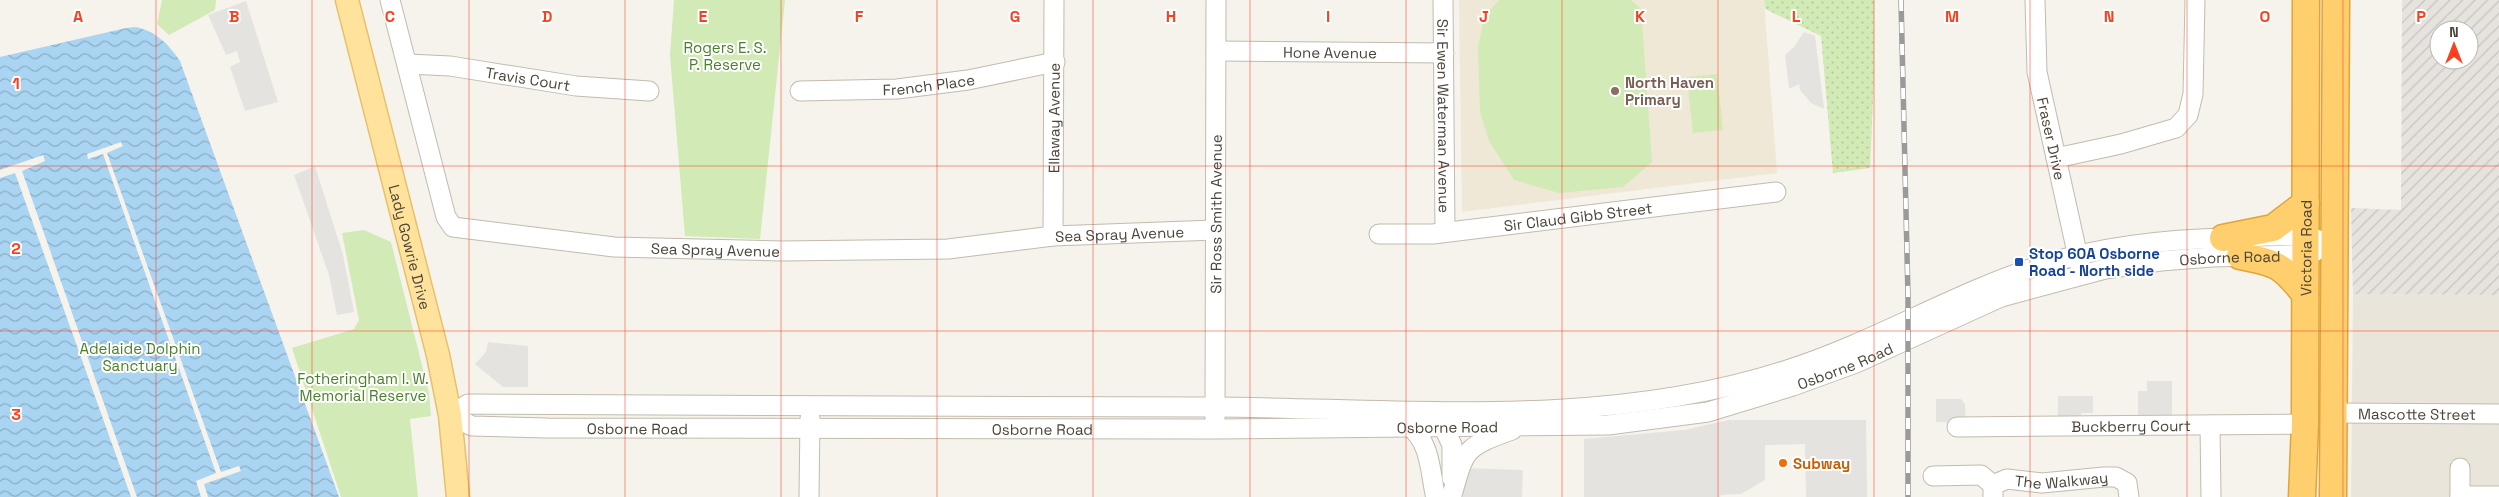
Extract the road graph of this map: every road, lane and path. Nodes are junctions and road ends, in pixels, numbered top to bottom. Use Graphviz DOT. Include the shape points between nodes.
graph roads {
  1 [pos="347,0"];
  2 [pos="390,0"];
  3 [pos="1054,0"];
  4 [pos="1216,0"];
  5 [pos="1443,0"];
  6 [pos="2035,0"];
  7 [pos="2195,0"];
  8 [pos="2306,0"];
  9 [pos="2336,0"];
  10 [pos="1216,51"];
  11 [pos="1444,53"];
  12 [pos="1055,62"];
  13 [pos="408,64"];
  14 [pos="649,91"];
  15 [pos="800,91"];
  16 [pos="2056,158"];
  17 [pos="1776,192"];
  18 [pos="2306,203"];
  19 [pos="1215,230"];
  20 [pos="1445,232"];
  21 [pos="1379,234"];
  22 [pos="1053,236"];
  23 [pos="2334,245"];
  24 [pos="2306,246"];
  25 [pos="2232,247"];
  26 [pos="2077,255"];
  27 [pos="2082,274"];
  28 [pos="2305,294"];
  29 [pos="1727,388"];
  30 [pos="1688,397"];
  31 [pos="810,406"];
  32 [pos="1216,407"];
  33 [pos="1471,410"];
  34 [pos="1708,412"];
  35 [pos="2334,413"];
  36 [pos="2499,414"];
  37 [pos="450,415"];
  38 [pos="1412,418"];
  39 [pos="2305,424"];
  40 [pos="2210,425"];
  41 [pos="1444,426"];
  42 [pos="1525,426"];
  43 [pos="1957,427"];
  44 [pos="810,429"];
  45 [pos="1215,429"];
  46 [pos="2460,468"];
  47 [pos="1933,476"];
  48 [pos="1993,491"];
  49 [pos="1443,496"];
  50 [pos="2499,496"];
  51 [pos="458,497"];
  52 [pos="810,497"];
  53 [pos="2129,497"];
  54 [pos="2211,497"];
  55 [pos="2302,497"];
  56 [pos="2333,497"];
  57 [pos="2460,497"];
  1 -- 37 [label="main road, Lady Gowrie Drive" via="438,355"];
  2 -- 13 [label="street, Sea Spray Avenue"];
  3 -- 12 [label="street, Ellaway Avenue"];
  4 -- 10 [label="street, Sir Ross Smith Avenue"];
  5 -- 11 [label="street, Sir Ewen Waterman Avenue"];
  6 -- 16 [label="street, Fraser Drive" via="2037,72"];
  7 -- 16 [label="street" via="2193,94 2188,115 2176,128"];
  8 -- 18 [label="highway, Victoria Road"];
  9 -- 23 [label="highway, Victoria Road"];
  10 -- 11 [label="street, Hone Avenue"];
  10 -- 19 [label="street, Sir Ross Smith Avenue"];
  11 -- 20 [label="street, Sir Ewen Waterman Avenue"];
  12 -- 15 [label="street, French Place" via="968,80 897,89"];
  12 -- 22 [label="street, Ellaway Avenue"];
  13 -- 14 [label="street, Travis Court" via="450,66 576,86"];
  13 -- 22 [label="street, Sea Spray Avenue" via="446,217 453,227 614,247 782,251 948,249"];
  16 -- 26 [label="street, Fraser Drive"];
  17 -- 20 [label="street, Sir Claud Gibb Street"];
  18 -- 24 [label="highway, Victoria Road"];
  18 -- 25 [label="highway" via="2273,228"];
  19 -- 22 [label="street, Sea Spray Avenue"];
  19 -- 32 [label="street, Sir Ross Smith Avenue"];
  20 -- 21 [label="street, Sir Claud Gibb Street"];
  23 -- 24 [label="street, Osborne Road"];
  23 -- 35 [label="highway, Victoria Road"];
  24 -- 25 [label="street, Osborne Road"];
  24 -- 28 [label="highway, Victoria Road"];
  25 -- 26 [label="street, Osborne Road" via="2162,240"];
  25 -- 27 [label="street, Osborne Road"];
  25 -- 28 [label="highway" via="2280,267"];
  26 -- 27 [label="street, Fraser Drive"];
  26 -- 29 [label="street, Osborne Road" via="1993,284 1850,347"];
  27 -- 34 [label="street, Osborne Road" via="2001,297 1856,363"];
  28 -- 39 [label="highway, Victoria Road"];
  29 -- 30 [label="street, Osborne Road"];
  29 -- 34 [label="street"];
  30 -- 33 [label="street, Osborne Road" via="1624,406"];
  30 -- 34 [label="street"];
  31 -- 32 [label="street, Osborne Road"];
  31 -- 37 [label="street, Osborne Road" via="468,404"];
  31 -- 44 [label="street"];
  32 -- 38 [label="street, Osborne Road"];
  32 -- 45 [label="street, Sir Ross Smith Avenue"];
  33 -- 38 [label="street, Osborne Road"];
  33 -- 41 [label="street"];
  34 -- 42 [label="street, Osborne Road" via="1608,425"];
  35 -- 36 [label="street, Mascotte Street"];
  35 -- 56 [label="highway, Victoria Road"];
  37 -- 44 [label="street, Osborne Road" via="472,426"];
  37 -- 51 [label="main road, Lady Gowrie Drive"];
  38 -- 41 [label="street"];
  38 -- 45 [label="street, Osborne Road"];
  38 -- 49 [label="street"];
  39 -- 40 [label="street, Buckberry Court"];
  39 -- 55 [label="highway, Victoria Road"];
  40 -- 43 [label="street, Buckberry Court"];
  40 -- 54 [label="street"];
  41 -- 42 [label="street, Osborne Road"];
  41 -- 49 [label="street" via="1436,445"];
  42 -- 49 [label="street" via="1481,441 1467,453"];
  44 -- 45 [label="street, Osborne Road"];
  44 -- 52 [label="street"];
  46 -- 57 [label="street"];
  47 -- 48 [label="street" via="1982,475"];
  48 -- 53 [label="street, The Walkway" via="2007,480 2042,483 2116,477 2127,483"];
  50 -- 57 [label="street"];
}
